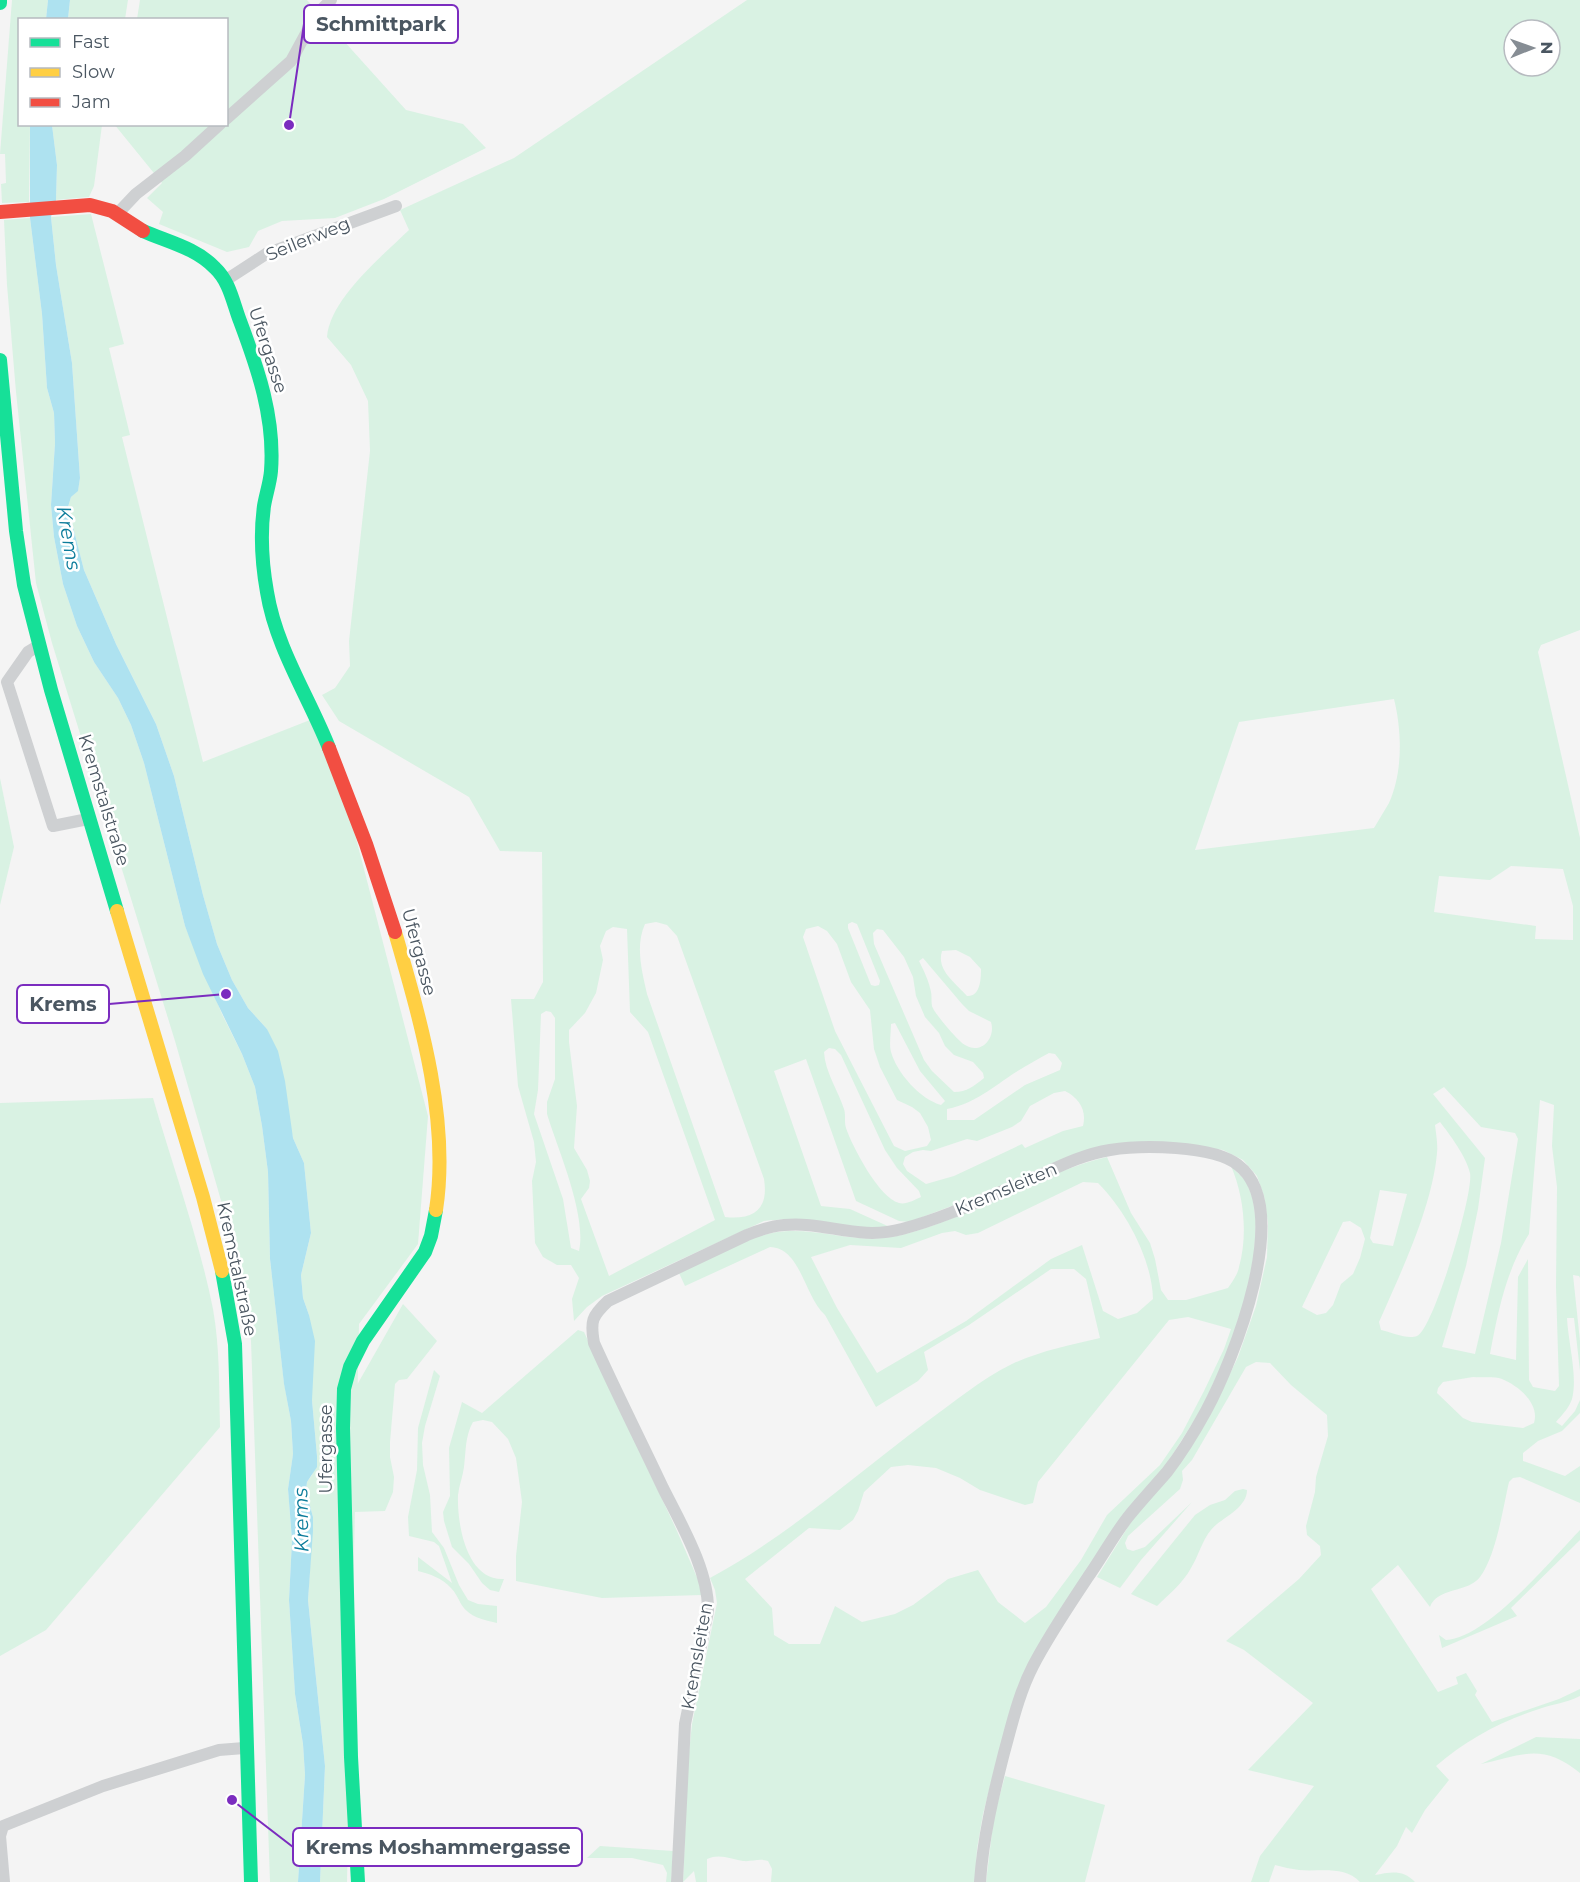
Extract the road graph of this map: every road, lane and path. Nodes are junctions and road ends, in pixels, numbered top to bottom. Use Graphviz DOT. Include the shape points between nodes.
graph roads {
  1 [pos="331,0"];
  2 [pos="228,117"];
  3 [pos="218,126"];
  4 [pos="396,206"];
  5 [pos="1,212"];
  6 [pos="118,213"];
  7 [pos="225,280"];
  8 [pos="0,360"];
  9 [pos="39,645"];
  10 [pos="91,819"];
  11 [pos="246,1748"];
  12 [pos="4,1882"];
  13 [pos="251,1882"];
  14 [pos="358,1882"];
  15 [pos="677,1882"];
  16 [pos="980,1882"];
  1 -- 2 [label="lane" via="316,15 291,61"];
  3 -- 6 [label="lane"];
  4 -- 7 [label="lane, Seilerweg" via="266,254"];
  5 -- 6 [label="street, Ufergasse" via="90,206"];
  6 -- 7 [label="street, Ufergasse" via="134,227 209,261"];
  7 -- 14 [label="street, Ufergasse" via="257,364 271,434 262,557 268,598 279,638 310,701 358,818 391,915 437,1115 437,1208 427,1247 368,1335 350,1367 344,1390 351,1757"];
  8 -- 9 [label="street, Kremstalstraße" via="16,531"];
  9 -- 10 [label="street, Kremstalstraße"];
  9 -- 10 [label="lane" via="28,652 8,682 21,727 53,826"];
  10 -- 11 [label="street, Kremstalstraße" via="203,1197 222,1269 235,1344"];
  11 -- 12 [label="lane" via="219,1750 103,1786 3,1826 0,1836"];
  11 -- 13 [label="street, Kremstalstraße"];
  15 -- 16 [label="lane, Kremsleiten" via="685,1724 708,1595 683,1529 594,1343 591,1326 596,1313 608,1301 766,1228 786,1224 882,1233 959,1210 1081,1158 1110,1150 1187,1149 1222,1155 1239,1165 1251,1179 1262,1222 1251,1297 1237,1341 1206,1411 1170,1468 1127,1519 1032,1668 1012,1720 988,1815"];
}
